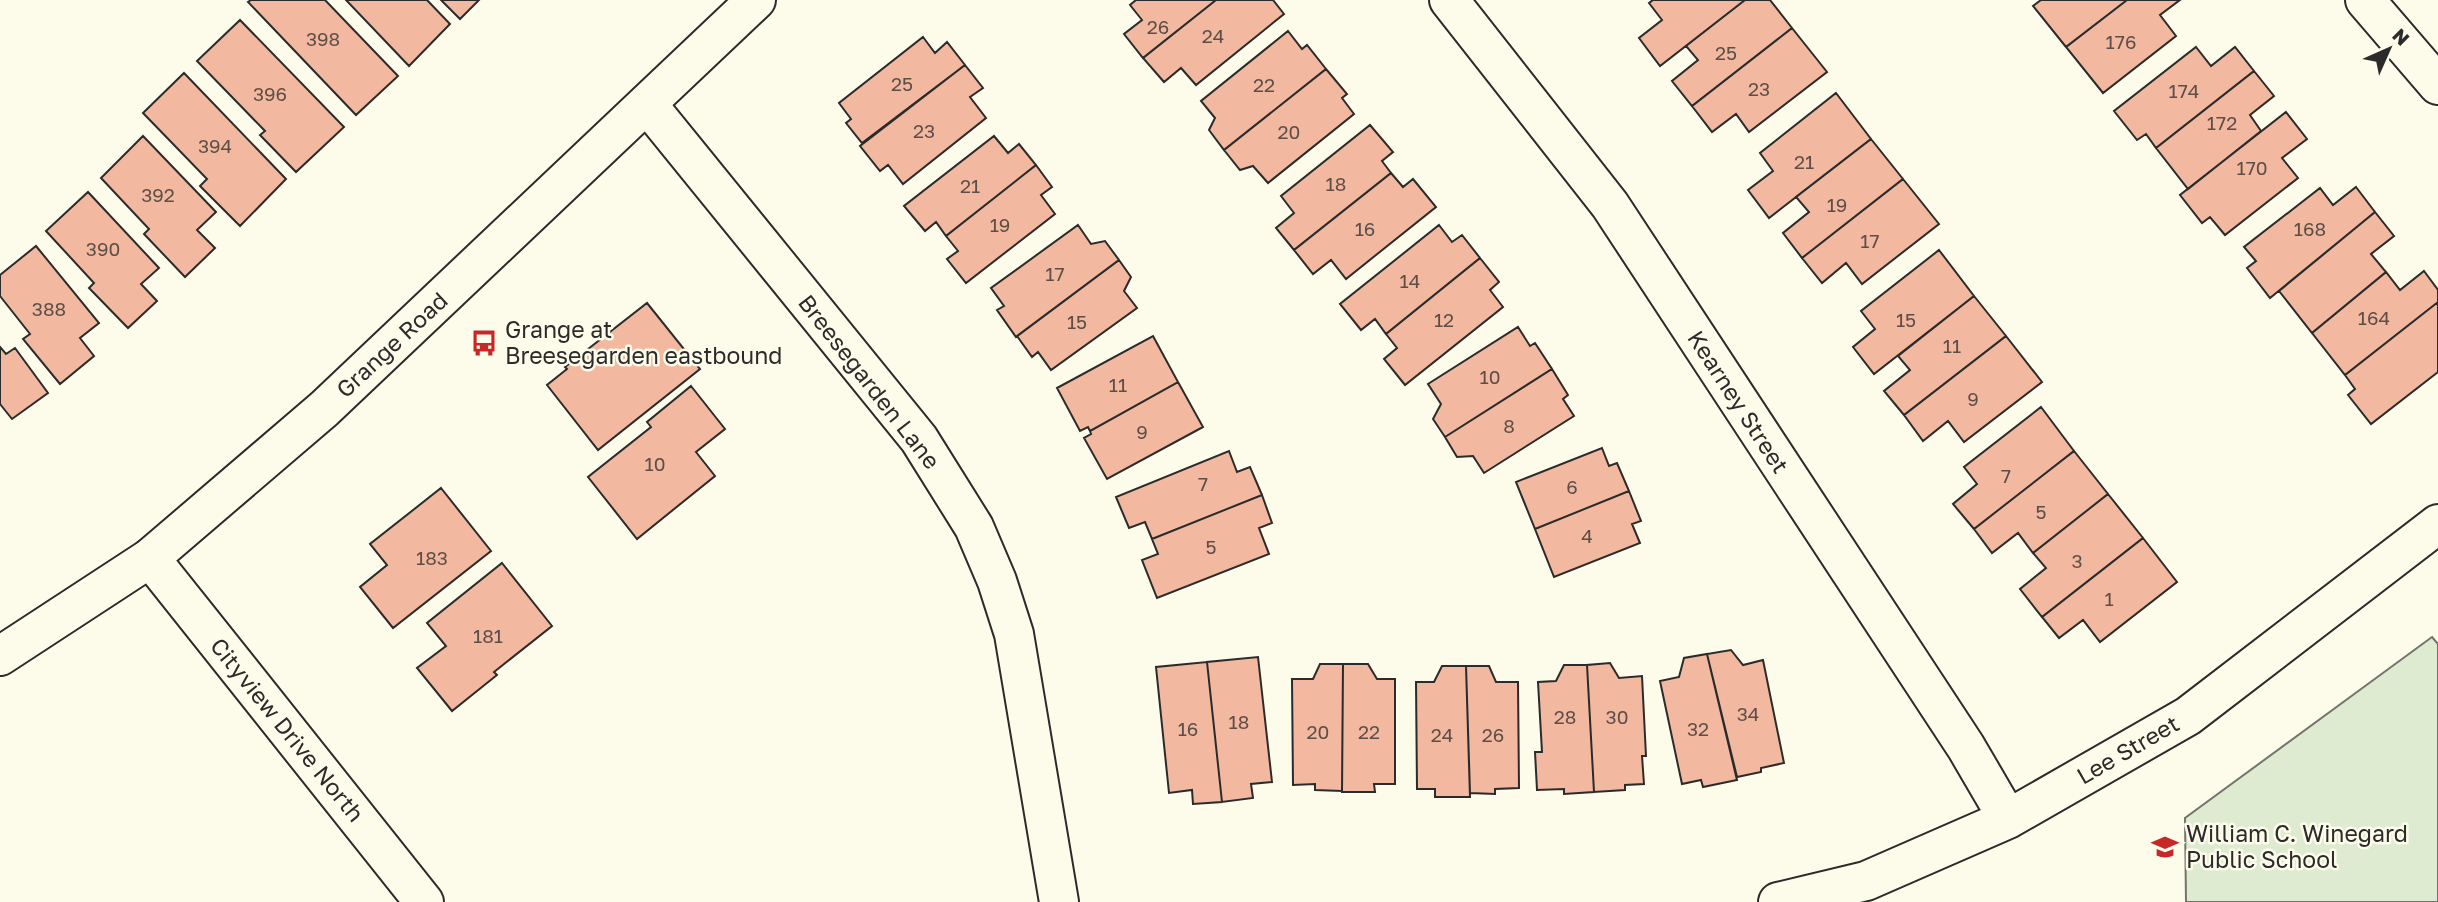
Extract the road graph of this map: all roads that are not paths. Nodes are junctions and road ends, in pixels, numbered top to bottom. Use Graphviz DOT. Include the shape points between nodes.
graph roads {
  1 [pos="755,0"];
  2 [pos="1448,0"];
  3 [pos="2365,0"];
  4 [pos="2438,85"];
  5 [pos="647,104"];
  6 [pos="2438,524"];
  7 [pos="150,558"];
  8 [pos="0,656"];
  9 [pos="2008,819"];
  10 [pos="424,902"];
  11 [pos="1059,902"];
  12 [pos="1778,902"];
  1 -- 5 [label="street, Grange Road"];
  2 -- 9 [label="street, Kearney Street" via="1610,205 1966,747"];
  3 -- 4 [label="street"];
  5 -- 7 [label="street, Grange Road" via="324,409"];
  5 -- 11 [label="street, Breesegarden Lane" via="919,439 974,527 1014,634"];
  6 -- 9 [label="street, Lee Street" via="2188,716"];
  7 -- 8 [label="street, Grange Road"];
  7 -- 10 [label="street, Cityview Drive North"];
  9 -- 12 [label="street, Lee Street" via="1866,881"];
}
